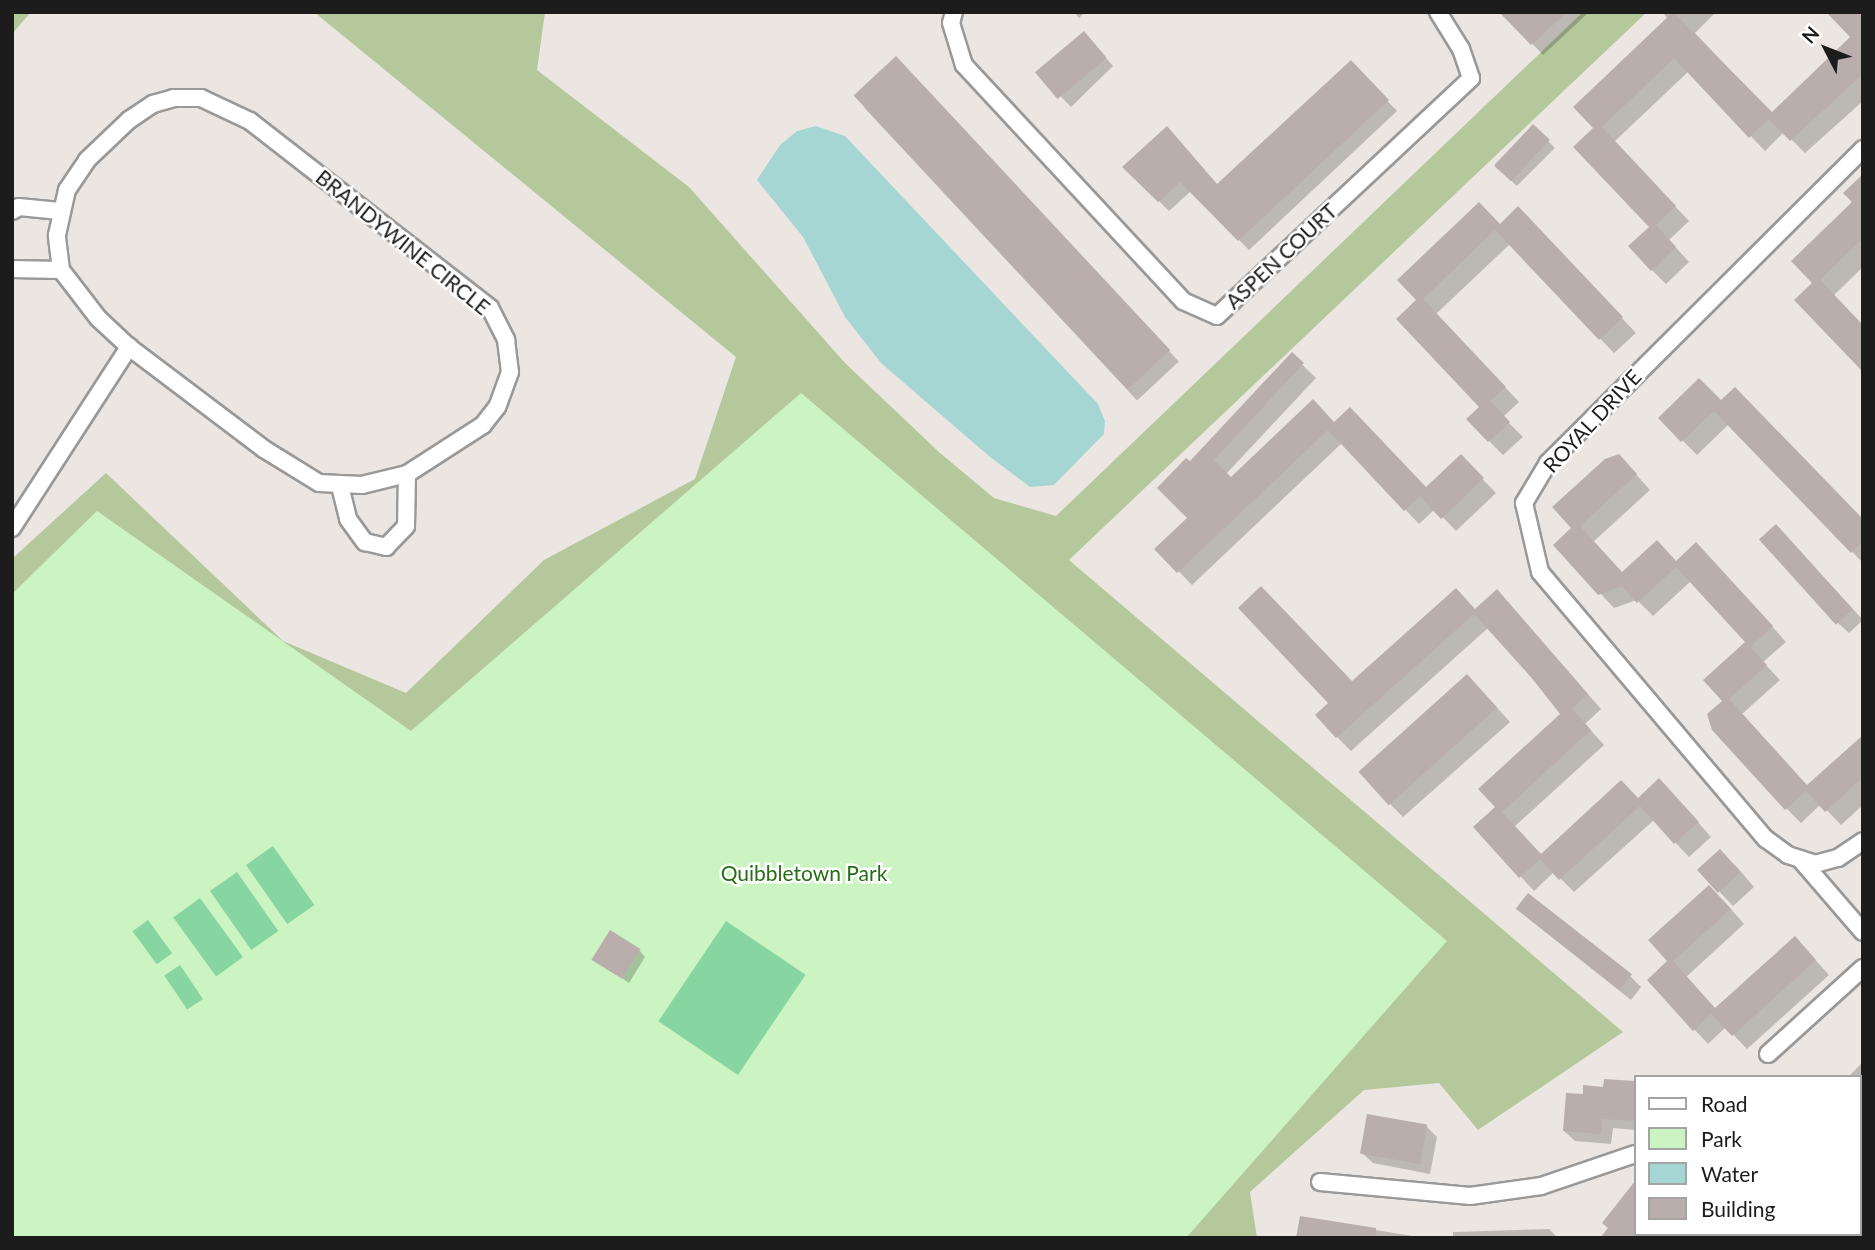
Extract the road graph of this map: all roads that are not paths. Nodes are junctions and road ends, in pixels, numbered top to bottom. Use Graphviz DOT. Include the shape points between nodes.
graph roads {
  1 [pos="954,12"];
  2 [pos="1438,12"];
  3 [pos="1863,149"];
  4 [pos="12,211"];
  5 [pos="60,211"];
  6 [pos="12,269"];
  7 [pos="61,270"];
  8 [pos="129,347"];
  9 [pos="407,474"];
  10 [pos="340,485"];
  11 [pos="12,528"];
  12 [pos="1863,841"];
  13 [pos="1800,859"];
  14 [pos="1863,932"];
  15 [pos="1863,968"];
  16 [pos="1768,1054"];
  17 [pos="1633,1155"];
  18 [pos="1320,1182"];
  1 -- 2 [label="street, ASPEN COURT" via="951,23 964,65 1183,301 1217,316 1471,78 1461,49"];
  3 -- 13 [label="street, ROYAL DRIVE" via="1548,463 1524,503 1540,572 1766,839"];
  4 -- 5 [label="street" via="19,207"];
  5 -- 7 [label="street, BRANDYWINE CIRCLE"];
  5 -- 9 [label="street, BRANDYWINE CIRCLE" via="67,190 88,160 153,104 201,98 250,121 490,308 501,325 510,372 497,407 461,443"];
  6 -- 7 [label="street"];
  7 -- 8 [label="street, BRANDYWINE CIRCLE" via="98,318"];
  8 -- 10 [label="street, BRANDYWINE CIRCLE" via="289,467 319,484"];
  8 -- 11 [label="street"];
  9 -- 10 [label="street, BRANDYWINE CIRCLE" via="362,485"];
  9 -- 10 [label="street" via="406,526 386,547 365,542 348,519"];
  12 -- 13 [label="street" via="1838,859 1815,864"];
  13 -- 14 [label="street"];
  15 -- 16 [label="street"];
  17 -- 18 [label="street" via="1541,1186 1470,1196"];
}
